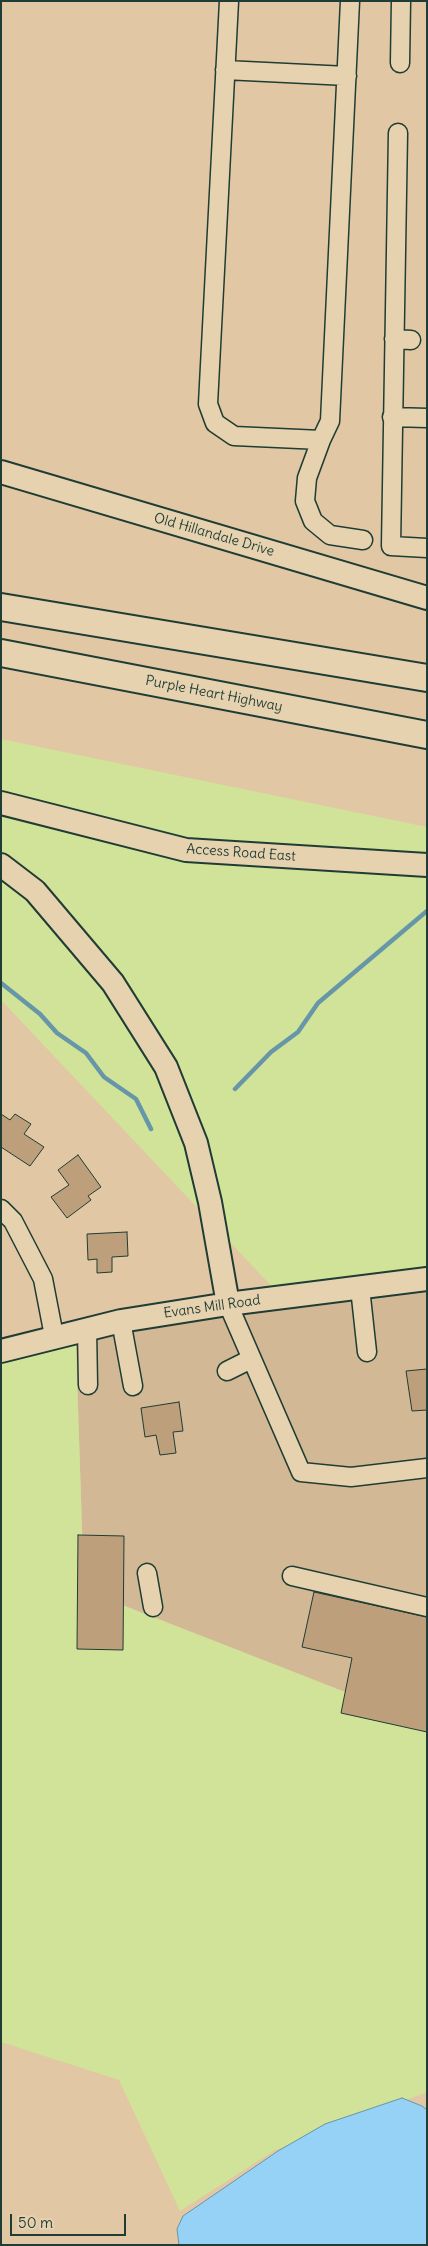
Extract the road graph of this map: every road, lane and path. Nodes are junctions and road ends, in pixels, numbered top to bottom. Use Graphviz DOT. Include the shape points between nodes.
graph roads {
  1 [pos="229,1"];
  2 [pos="350,1"];
  3 [pos="401,1"];
  4 [pos="400,63"];
  5 [pos="225,70"];
  6 [pos="347,76"];
  7 [pos="398,133"];
  8 [pos="392,417"];
  9 [pos="427,418"];
  10 [pos="321,440"];
  11 [pos="1,472"];
  12 [pos="363,540"];
  13 [pos="427,548"];
  14 [pos="427,598"];
  15 [pos="1,607"];
  16 [pos="1,653"];
  17 [pos="427,678"];
  18 [pos="427,735"];
  19 [pos="1,802"];
  20 [pos="1,864"];
  21 [pos="427,865"];
  22 [pos="1,1208"];
  23 [pos="427,1279"];
  24 [pos="360,1288"];
  25 [pos="228,1304"];
  26 [pos="121,1321"];
  27 [pos="87,1329"];
  28 [pos="54,1336"];
  29 [pos="1,1351"];
  30 [pos="367,1352"];
  31 [pos="251,1359"];
  32 [pos="227,1371"];
  33 [pos="88,1385"];
  34 [pos="133,1386"];
  35 [pos="427,1468"];
  36 [pos="147,1573"];
  37 [pos="292,1576"];
  38 [pos="153,1607"];
  39 [pos="427,1607"];
  1 -- 5 [label="street"];
  2 -- 6 [label="street"];
  3 -- 4 [label="street"];
  5 -- 6 [label="street"];
  5 -- 10 [label="street" via="208,404 215,423 234,436"];
  6 -- 10 [label="street" via="330,421"];
  7 -- 8 [label="street" via="402,339"];
  8 -- 9 [label="street"];
  8 -- 13 [label="street" via="390,546"];
  10 -- 12 [label="street" via="307,478 305,501 313,521 330,535"];
  11 -- 14 [label="main road, Old Hillandale Drive"];
  15 -- 17 [label="highway"];
  16 -- 18 [label="highway, Purple Heart Highway"];
  19 -- 21 [label="main road, Access Road East" via="186,850"];
  20 -- 25 [label="main road" via="35,890 113,983 166,1067 196,1143"];
  22 -- 28 [label="street" via="13,1221 42,1279"];
  23 -- 24 [label="main road, Evans Mill Road"];
  24 -- 25 [label="main road, Evans Mill Road"];
  24 -- 30 [label="street"];
  25 -- 26 [label="main road, Evans Mill Road"];
  25 -- 31 [label="street"];
  26 -- 27 [label="main road, Evans Mill Road"];
  26 -- 34 [label="street"];
  27 -- 28 [label="main road, Evans Mill Road"];
  27 -- 33 [label="street"];
  28 -- 29 [label="main road, Evans Mill Road"];
  31 -- 32 [label="street"];
  31 -- 35 [label="street" via="300,1472 351,1478 390,1466"];
  36 -- 38 [label="street"];
  37 -- 39 [label="street"];
}
